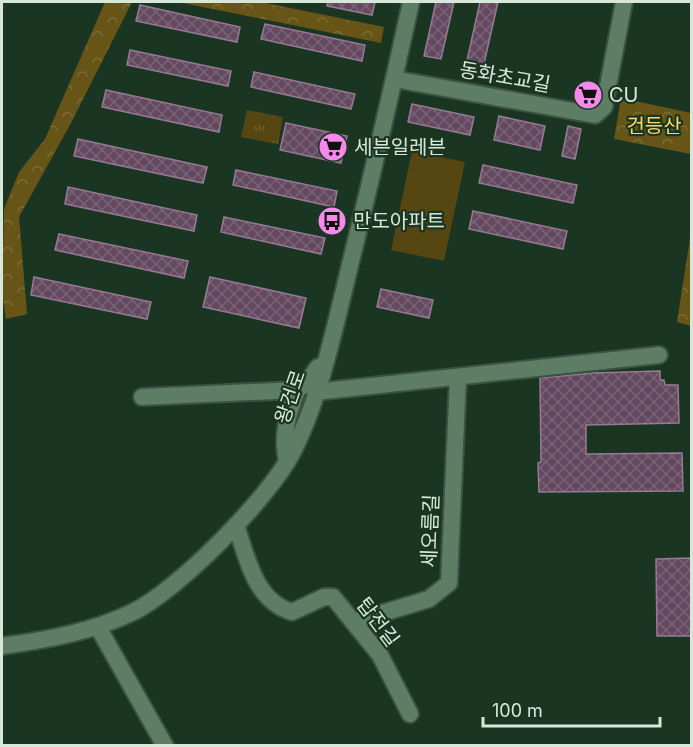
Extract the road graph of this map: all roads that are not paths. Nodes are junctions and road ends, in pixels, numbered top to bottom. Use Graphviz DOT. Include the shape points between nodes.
graph roads {
  1 [pos="411,2"];
  2 [pos="624,2"];
  3 [pos="394,79"];
  4 [pos="658,355"];
  5 [pos="326,357"];
  6 [pos="458,377"];
  7 [pos="297,390"];
  8 [pos="315,392"];
  9 [pos="142,398"];
  10 [pos="287,461"];
  11 [pos="236,525"];
  12 [pos="353,622"];
  13 [pos="98,627"];
  14 [pos="8,645"];
  15 [pos="410,714"];
  16 [pos="165,746"];
  1 -- 3 [label="street, 왕건로"];
  2 -- 3 [label="street, 동화초교길" via="604,107 595,115"];
  3 -- 5 [label="street, 왕건로"];
  4 -- 6 [label="street"];
  5 -- 7 [label="street"];
  5 -- 8 [label="street, 왕건로"];
  6 -- 8 [label="street"];
  6 -- 12 [label="street, 세오름길" via="448,583 429,599"];
  7 -- 9 [label="street"];
  7 -- 10 [label="street" via="284,431"];
  8 -- 10 [label="street, 왕건로"];
  10 -- 11 [label="street, 왕건로"];
  11 -- 12 [label="street, 탑전길" via="253,575 276,607 292,612 324,597 333,597"];
  11 -- 13 [label="street, 왕건로" via="170,587 135,611"];
  12 -- 15 [label="street, 탑전길" via="380,655"];
  13 -- 14 [label="street, 왕건로"];
  13 -- 16 [label="street"];
}
